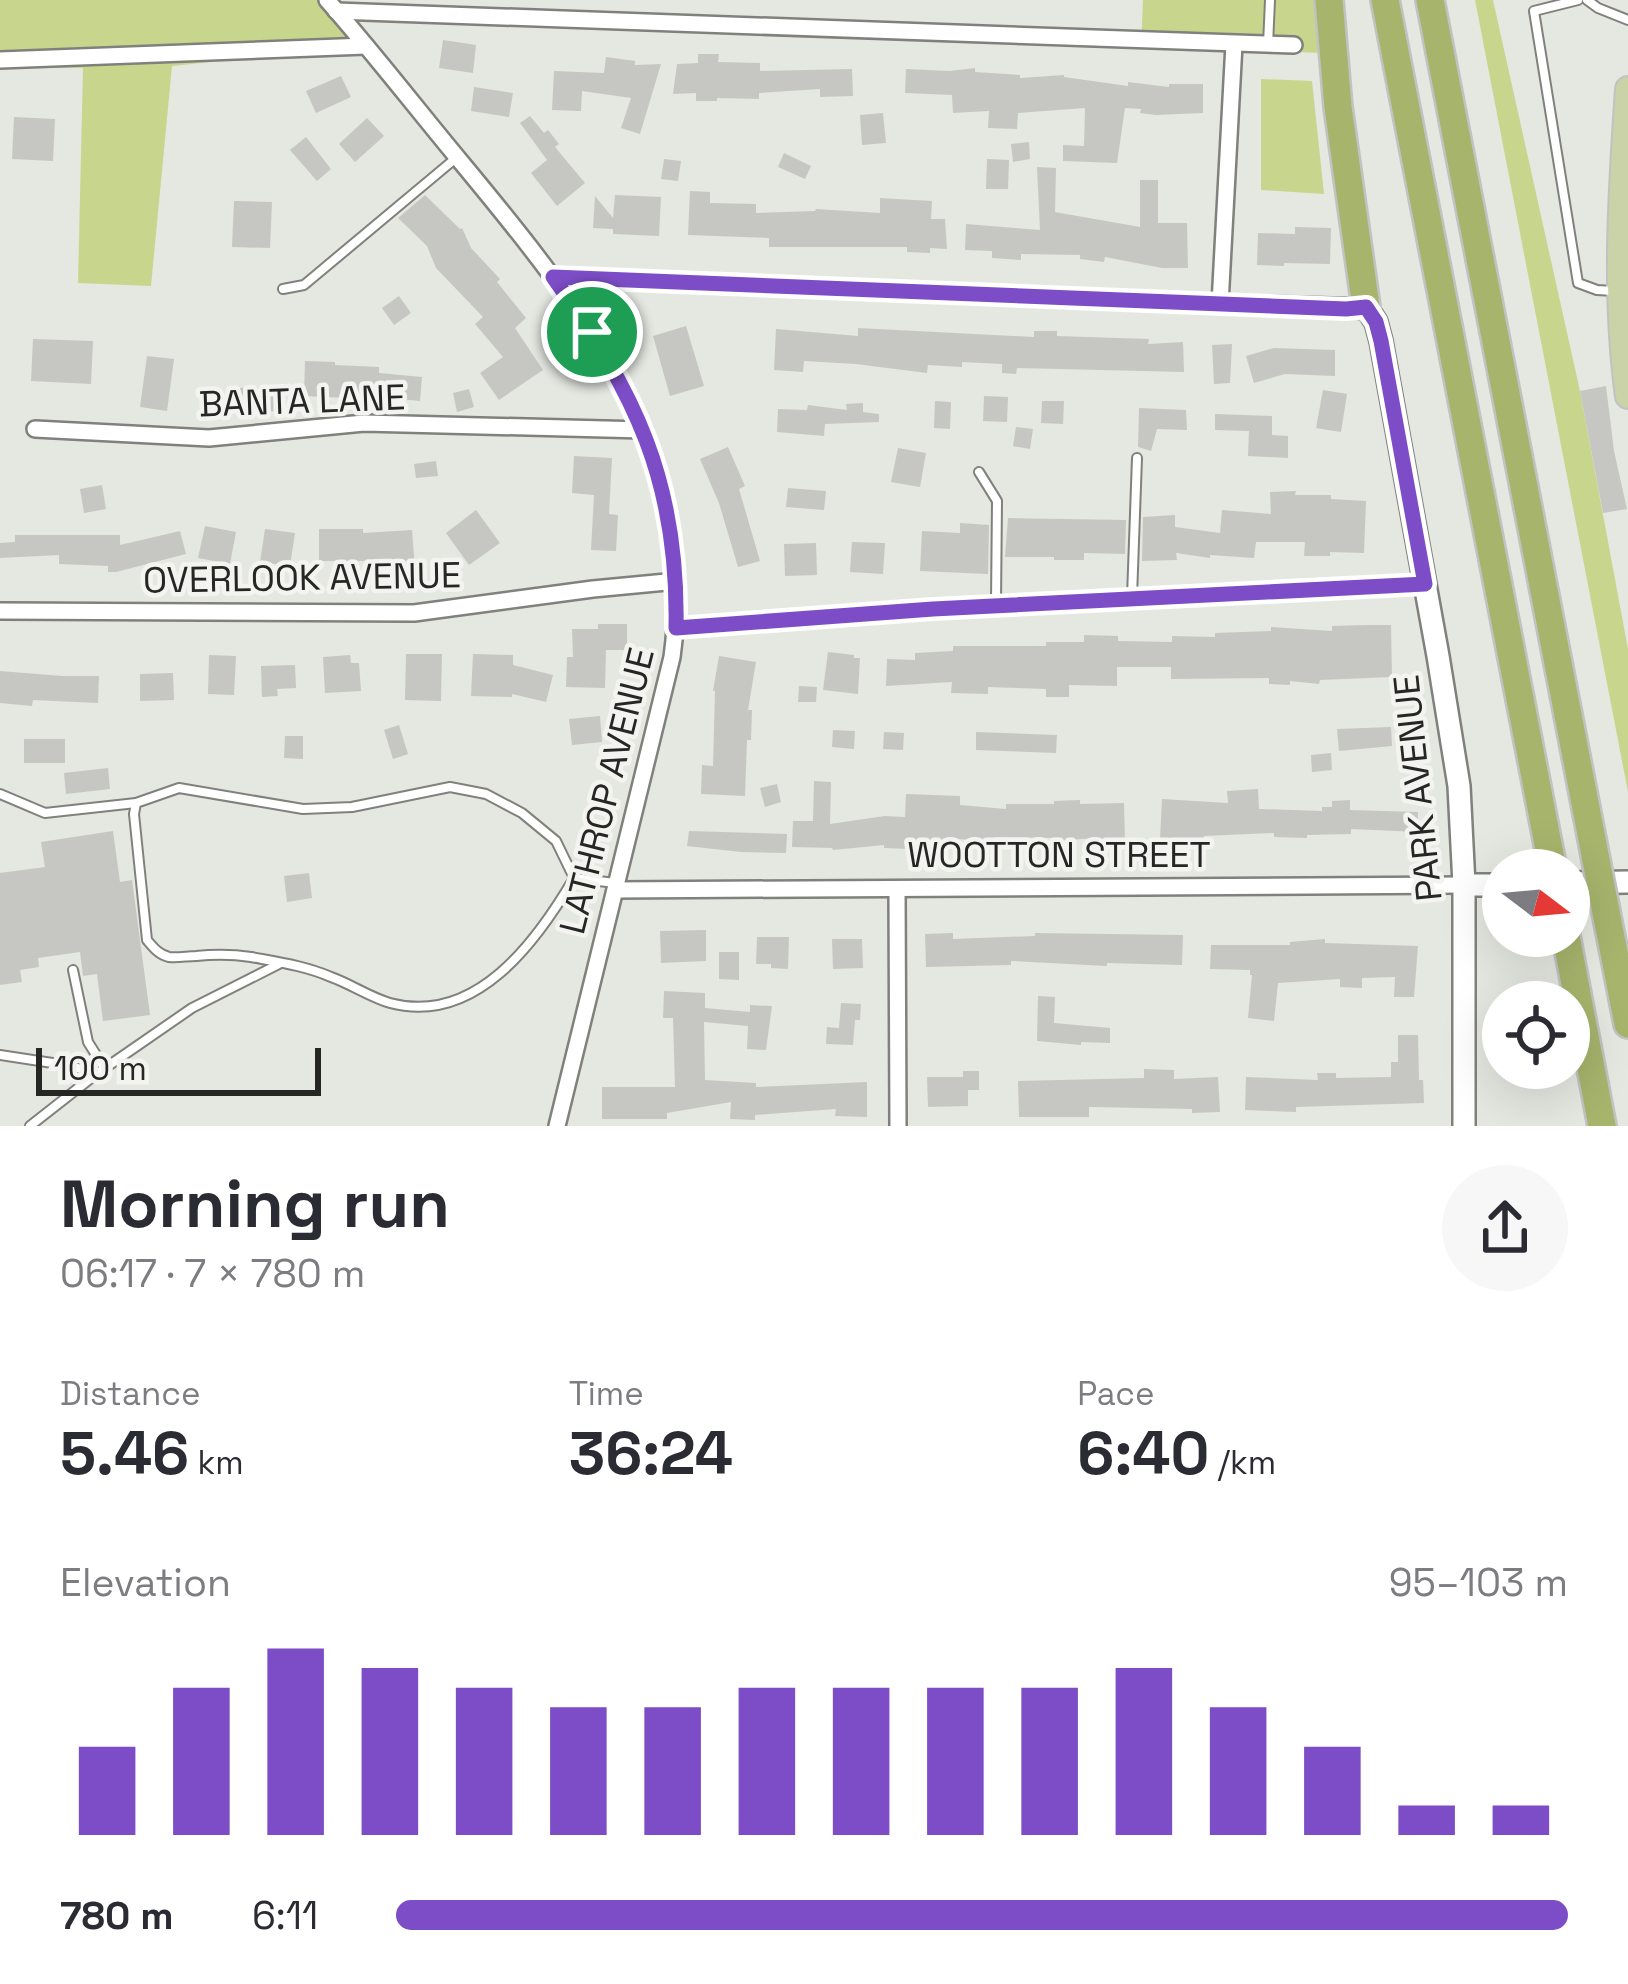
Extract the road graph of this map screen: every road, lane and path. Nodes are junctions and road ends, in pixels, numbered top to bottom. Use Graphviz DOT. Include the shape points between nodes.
graph roads {
  1 [pos="1270,0"];
  2 [pos="1330,0"];
  3 [pos="1385,0"];
  4 [pos="1430,0"];
  5 [pos="1528,0"];
  6 [pos="1582,0"];
  7 [pos="332,5"];
  8 [pos="1534,11"];
  9 [pos="1628,20"];
  10 [pos="1234,44"];
  11 [pos="1268,45"];
  12 [pos="1294,45"];
  13 [pos="366,46"];
  14 [pos="0,60"];
  15 [pos="1628,89"];
  16 [pos="457,157"];
  17 [pos="553,277"];
  18 [pos="283,289"];
  19 [pos="1621,292"];
  20 [pos="1220,304"];
  21 [pos="1366,307"];
  22 [pos="1628,396"];
  23 [pos="35,429"];
  24 [pos="644,430"];
  25 [pos="1137,458"];
  26 [pos="979,472"];
  27 [pos="677,581"];
  28 [pos="1425,584"];
  29 [pos="1132,598"];
  30 [pos="996,605"];
  31 [pos="0,611"];
  32 [pos="676,628"];
  33 [pos="0,794"];
  34 [pos="136,802"];
  35 [pos="1553,849"];
  36 [pos="1590,877"];
  37 [pos="574,878"];
  38 [pos="1628,882"];
  39 [pos="1464,885"];
  40 [pos="1482,885"];
  41 [pos="616,887"];
  42 [pos="897,889"];
  43 [pos="1569,957"];
  44 [pos="280,963"];
  45 [pos="73,970"];
  46 [pos="1628,1024"];
  47 [pos="0,1055"];
  48 [pos="105,1069"];
  49 [pos="95,1075"];
  50 [pos="30,1126"];
  51 [pos="557,1126"];
  52 [pos="898,1126"];
  53 [pos="1464,1126"];
  54 [pos="1602,1126"];
  1 -- 11 [label="lane"];
  2 -- 21 [label="highway"];
  3 -- 35 [label="highway"];
  4 -- 46 [label="highway, bridge"];
  5 -- 8 [label="lane"];
  6 -- 8 [label="lane"];
  6 -- 9 [label="lane"];
  7 -- 10 [label="street"];
  7 -- 13 [label="street, LATHROP AVENUE"];
  8 -- 19 [label="lane" via="1578,283"];
  10 -- 11 [label="street"];
  10 -- 20 [label="street"];
  11 -- 12 [label="street"];
  13 -- 14 [label="street"];
  13 -- 16 [label="street, LATHROP AVENUE"];
  15 -- 19 [label="main road"];
  16 -- 17 [label="street, LATHROP AVENUE"];
  16 -- 18 [label="lane" via="304,285"];
  17 -- 20 [label="street"];
  17 -- 24 [label="street, LATHROP AVENUE"];
  19 -- 22 [label="main road"];
  20 -- 21 [label="street"];
  21 -- 28 [label="street, PARK AVENUE" via="1381,341"];
  23 -- 24 [label="street, BANTA LANE" via="209,437 364,423"];
  24 -- 27 [label="street, LATHROP AVENUE"];
  25 -- 29 [label="lane"];
  26 -- 30 [label="lane" via="997,501"];
  27 -- 31 [label="street, OVERLOOK AVENUE" via="414,613"];
  27 -- 32 [label="street, LATHROP AVENUE"];
  28 -- 29 [label="street"];
  28 -- 39 [label="street, PARK AVENUE" via="1459,786"];
  29 -- 30 [label="street"];
  30 -- 32 [label="street"];
  32 -- 41 [label="street, LATHROP AVENUE"];
  33 -- 34 [label="lane" via="45,813"];
  34 -- 37 [label="lane" via="179,788 303,808 449,788 486,794 556,841"];
  34 -- 44 [label="lane" via="147,940 157,952"];
  36 -- 38 [label="street"];
  37 -- 41 [label="lane"];
  37 -- 44 [label="lane" via="503,972 443,1003 391,1003"];
  39 -- 40 [label="street, WOOTTON STREET"];
  39 -- 42 [label="street, WOOTTON STREET"];
  39 -- 53 [label="street, PARK AVENUE"];
  41 -- 42 [label="street, WOOTTON STREET"];
  41 -- 51 [label="street, LATHROP AVENUE"];
  42 -- 52 [label="street"];
  43 -- 54 [label="highway"];
  44 -- 48 [label="lane" via="193,1008"];
  45 -- 48 [label="lane" via="88,1042"];
  47 -- 49 [label="lane"];
  48 -- 49 [label="lane"];
  49 -- 50 [label="lane"];
}
